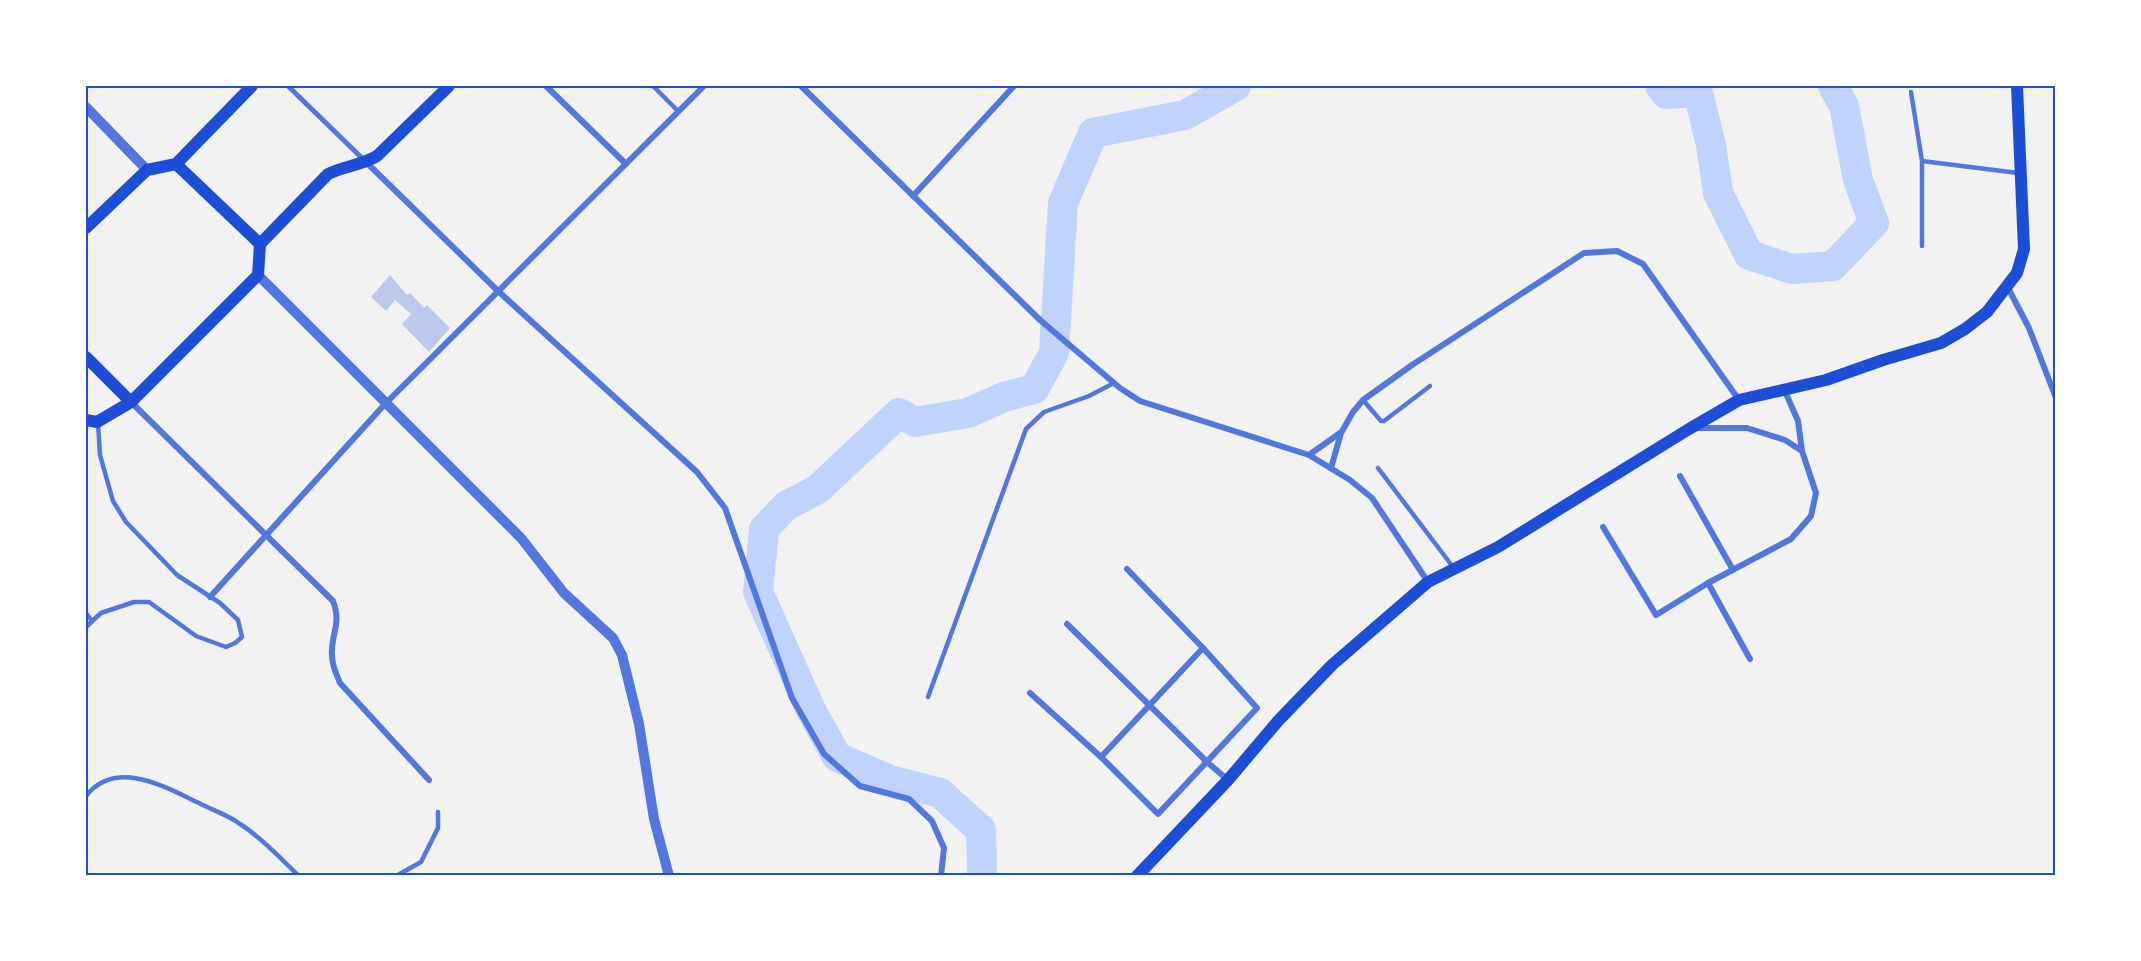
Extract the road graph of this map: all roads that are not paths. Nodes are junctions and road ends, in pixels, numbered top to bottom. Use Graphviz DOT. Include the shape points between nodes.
graph roads {
  1 [pos="252,86"];
  2 [pos="288,86"];
  3 [pos="449,86"];
  4 [pos="546,86"];
  5 [pos="653,86"];
  6 [pos="704,86"];
  7 [pos="801,86"];
  8 [pos="1014,86"];
  9 [pos="2017,86"];
  10 [pos="1911,93"];
  11 [pos="86,107"];
  12 [pos="678,111"];
  13 [pos="1922,161"];
  14 [pos="366,162"];
  15 [pos="176,164"];
  16 [pos="626,164"];
  17 [pos="147,170"];
  18 [pos="2021,173"];
  19 [pos="914,196"];
  20 [pos="86,228"];
  21 [pos="260,244"];
  22 [pos="1922,246"];
  23 [pos="258,275"];
  24 [pos="2007,285"];
  25 [pos="498,291"];
  26 [pos="86,357"];
  27 [pos="1114,383"];
  28 [pos="1430,386"];
  29 [pos="1783,388"];
  30 [pos="2055,398"];
  31 [pos="1363,400"];
  32 [pos="1739,400"];
  33 [pos="131,402"];
  34 [pos="385,404"];
  35 [pos="92,421"];
  36 [pos="1689,429"];
  37 [pos="1341,433"];
  38 [pos="1802,451"];
  39 [pos="1309,455"];
  40 [pos="1331,468"];
  41 [pos="1378,468"];
  42 [pos="1680,476"];
  43 [pos="1603,527"];
  44 [pos="266,535"];
  45 [pos="1127,569"];
  46 [pos="1455,569"];
  47 [pos="1733,570"];
  48 [pos="1428,582"];
  49 [pos="1708,584"];
  50 [pos="210,597"];
  51 [pos="86,613"];
  52 [pos="92,621"];
  53 [pos="1067,624"];
  54 [pos="86,627"];
  55 [pos="1203,648"];
  56 [pos="1750,659"];
  57 [pos="1030,693"];
  58 [pos="928,697"];
  59 [pos="1151,704"];
  60 [pos="1101,758"];
  61 [pos="1207,762"];
  62 [pos="429,780"];
  63 [pos="1228,780"];
  64 [pos="86,796"];
  65 [pos="438,812"];
  66 [pos="299,876"];
  67 [pos="396,876"];
  68 [pos="669,876"];
  69 [pos="941,876"];
  70 [pos="1137,876"];
  1 -- 15 [label="main road"];
  2 -- 14 [label="street"];
  3 -- 14 [label="main road" via="377,156"];
  4 -- 16 [label="street"];
  5 -- 12 [label="lane"];
  6 -- 12 [label="street"];
  7 -- 19 [label="street"];
  8 -- 19 [label="street"];
  9 -- 18 [label="main road"];
  10 -- 13 [label="lane"];
  11 -- 17 [label="street"];
  12 -- 16 [label="street"];
  13 -- 18 [label="lane"];
  13 -- 22 [label="lane"];
  14 -- 21 [label="main road" via="328,174"];
  14 -- 25 [label="street"];
  15 -- 17 [label="main road"];
  15 -- 21 [label="main road"];
  16 -- 25 [label="street"];
  17 -- 20 [label="main road"];
  18 -- 24 [label="main road" via="2024,249 2017,273"];
  19 -- 27 [label="street" via="1040,320"];
  21 -- 23 [label="main road"];
  23 -- 33 [label="main road"];
  23 -- 34 [label="street"];
  24 -- 29 [label="main road" via="1987,312 1941,343 1826,380"];
  24 -- 30 [label="street" via="2029,328"];
  25 -- 34 [label="street"];
  25 -- 69 [label="street" via="697,472 725,508 792,698 824,754 860,786 909,799 932,821 944,848"];
  26 -- 33 [label="main road"];
  27 -- 39 [label="street" via="1140,401"];
  27 -- 58 [label="lane" via="1044,412 1026,429"];
  28 -- 31 [label="lane" via="1384,422"];
  29 -- 32 [label="main road"];
  29 -- 38 [label="street" via="1798,422"];
  31 -- 32 [label="street" via="1584,253 1617,251 1643,264"];
  31 -- 37 [label="street"];
  32 -- 36 [label="main road"];
  33 -- 35 [label="main road"];
  33 -- 44 [label="street"];
  34 -- 44 [label="street"];
  34 -- 68 [label="street" via="521,538 564,593 613,638 622,655 639,724 654,819"];
  35 -- 50 [label="lane" via="113,501 126,522 177,574"];
  36 -- 38 [label="street" via="1747,428 1785,440"];
  36 -- 46 [label="main road" via="1498,547"];
  37 -- 39 [label="street"];
  37 -- 40 [label="street"];
  38 -- 47 [label="street" via="1816,493 1812,516 1791,539"];
  39 -- 40 [label="street"];
  40 -- 48 [label="street" via="1372,498"];
  41 -- 46 [label="lane"];
  42 -- 47 [label="street"];
  43 -- 49 [label="street" via="1656,615"];
  44 -- 50 [label="street"];
  44 -- 62 [label="street" via="333,602 338,618 333,665 340,683"];
  45 -- 55 [label="street"];
  46 -- 48 [label="main road"];
  47 -- 49 [label="street"];
  48 -- 63 [label="main road" via="1332,665"];
  49 -- 56 [label="street"];
  50 -- 52 [label="lane" via="238,620 242,637 235,644 226,647 196,636 149,602 134,602 101,613"];
  51 -- 52 [label="lane"];
  52 -- 54 [label="lane"];
  53 -- 59 [label="street"];
  55 -- 59 [label="street"];
  55 -- 61 [label="street" via="1257,708"];
  57 -- 60 [label="street"];
  59 -- 60 [label="street"];
  59 -- 61 [label="street"];
  60 -- 61 [label="street" via="1158,814"];
  61 -- 63 [label="street"];
  63 -- 70 [label="main road"];
  64 -- 66 [label="lane" via="106,779 153,781 240,823"];
  65 -- 67 [label="lane" via="438,828 421,862"];
}
